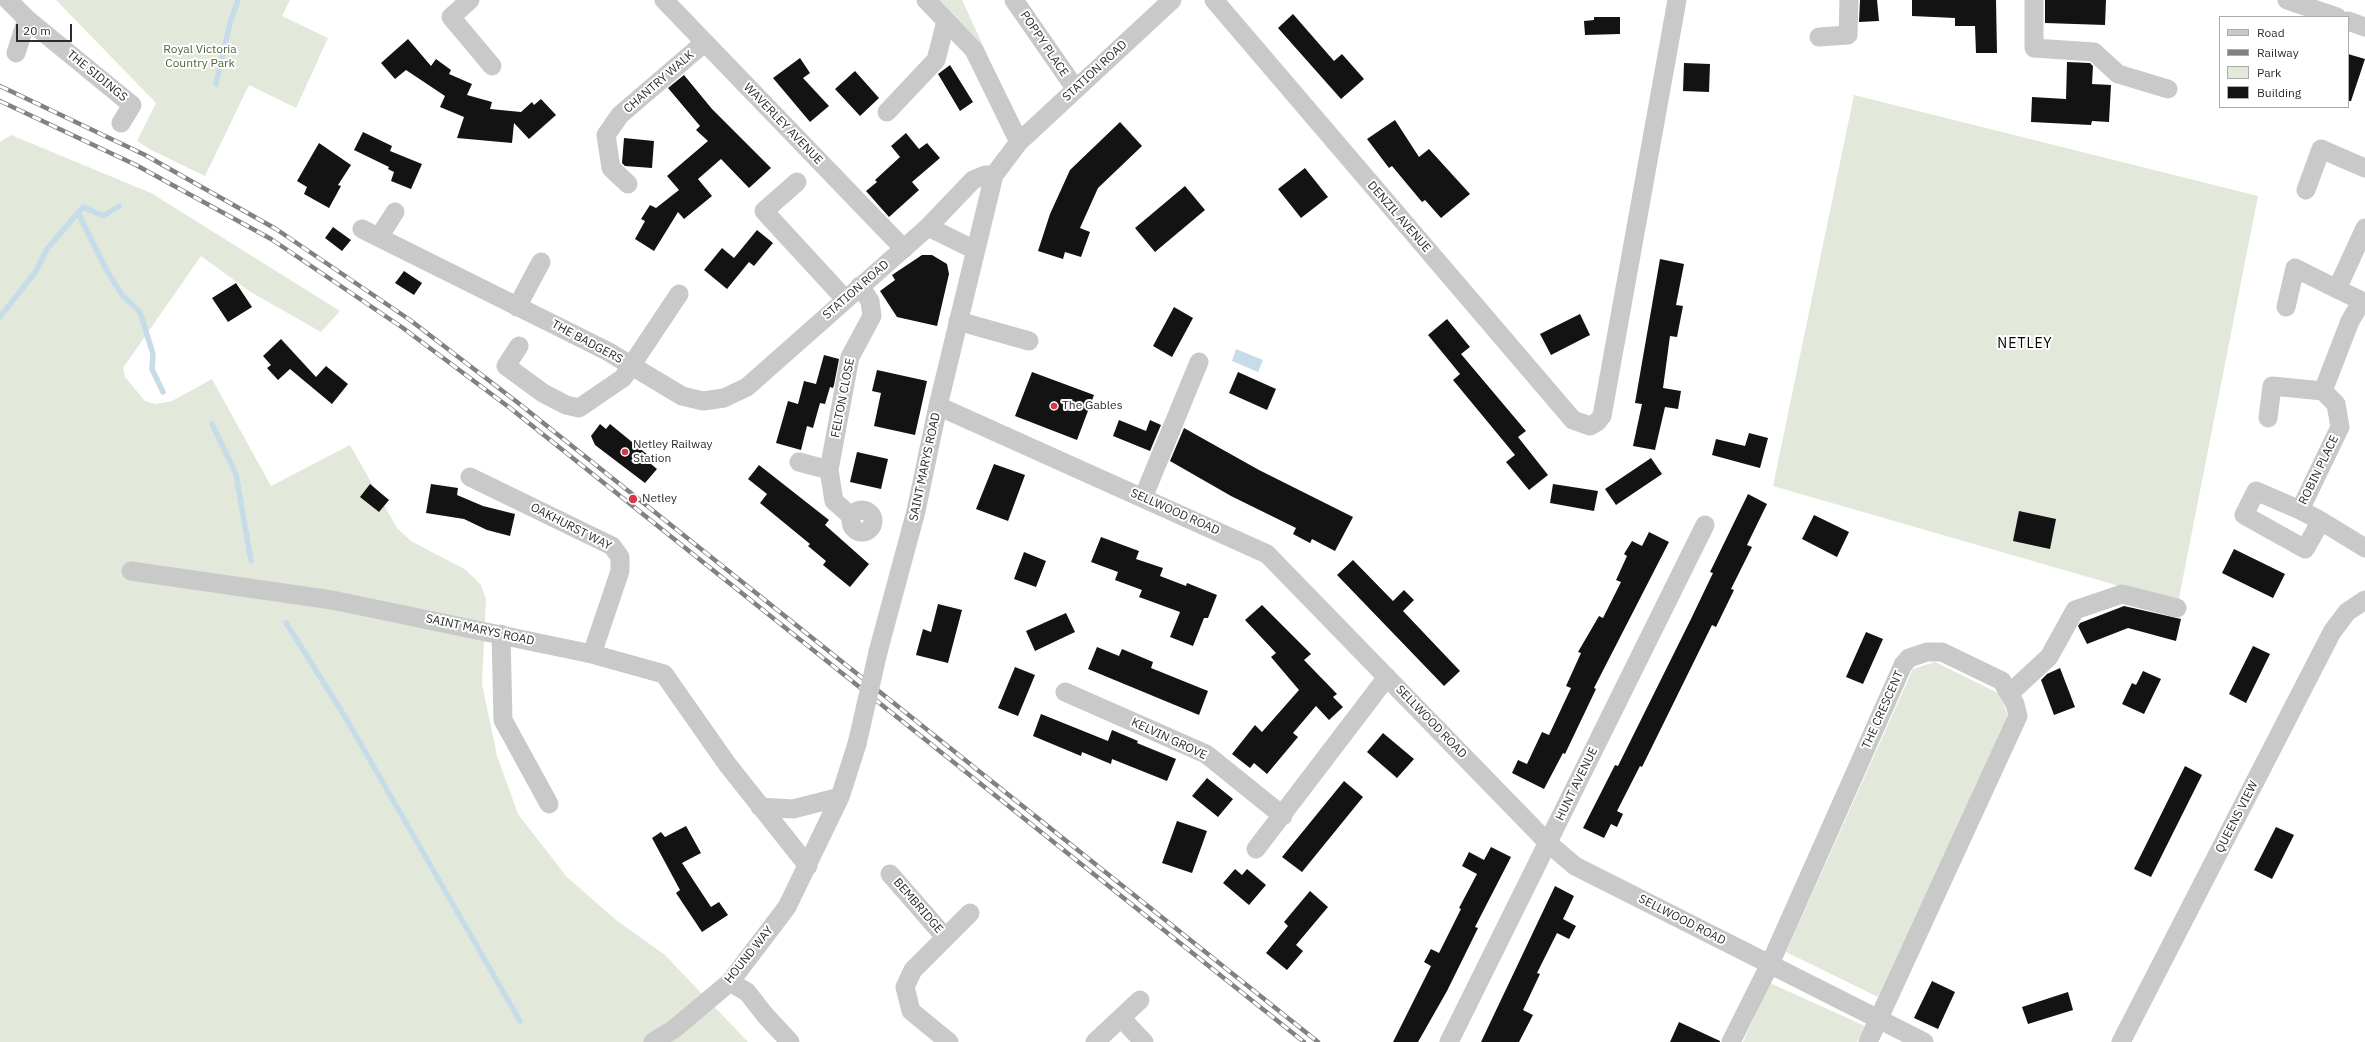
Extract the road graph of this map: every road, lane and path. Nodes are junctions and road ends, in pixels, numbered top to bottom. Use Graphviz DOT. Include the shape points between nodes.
graph roads {
  1 [pos="8,0"];
  2 [pos="470,0"];
  3 [pos="664,0"];
  4 [pos="926,0"];
  5 [pos="1014,0"];
  6 [pos="1172,0"];
  7 [pos="1214,0"];
  8 [pos="1677,0"];
  9 [pos="1849,0"];
  10 [pos="2034,0"];
  11 [pos="2292,1"];
  12 [pos="2334,16"];
  13 [pos="27,19"];
  14 [pos="946,21"];
  15 [pos="2349,21"];
  16 [pos="2365,27"];
  17 [pos="1819,37"];
  18 [pos="704,43"];
  19 [pos="16,54"];
  20 [pos="492,66"];
  21 [pos="1075,88"];
  22 [pos="2168,89"];
  23 [pos="886,112"];
  24 [pos="121,123"];
  25 [pos="1019,142"];
  26 [pos="2365,168"];
  27 [pos="994,175"];
  28 [pos="797,182"];
  29 [pos="628,184"];
  30 [pos="2306,190"];
  31 [pos="395,212"];
  32 [pos="928,227"];
  33 [pos="2365,228"];
  34 [pos="362,229"];
  35 [pos="379,238"];
  36 [pos="904,249"];
  37 [pos="975,250"];
  38 [pos="541,262"];
  39 [pos="860,286"];
  40 [pos="2337,288"];
  41 [pos="679,294"];
  42 [pos="2363,297"];
  43 [pos="845,299"];
  44 [pos="517,306"];
  45 [pos="2286,307"];
  46 [pos="958,321"];
  47 [pos="803,337"];
  48 [pos="1029,341"];
  49 [pos="519,346"];
  50 [pos="1199,362"];
  51 [pos="632,366"];
  52 [pos="2323,391"];
  53 [pos="938,406"];
  54 [pos="2268,418"];
  55 [pos="799,462"];
  56 [pos="829,470"];
  57 [pos="470,477"];
  58 [pos="1143,498"];
  59 [pos="2300,510"];
  60 [pos="852,517"];
  61 [pos="2321,521"];
  62 [pos="1704,525"];
  63 [pos="2365,548"];
  64 [pos="131,571"];
  65 [pos="2365,600"];
  66 [pos="2177,608"];
  67 [pos="501,634"];
  68 [pos="592,654"];
  69 [pos="1387,677"];
  70 [pos="1065,692"];
  71 [pos="2010,693"];
  72 [pos="840,797"];
  73 [pos="549,804"];
  74 [pos="760,807"];
  75 [pos="1283,816"];
  76 [pos="1548,843"];
  77 [pos="1256,850"];
  78 [pos="808,866"];
  79 [pos="890,874"];
  80 [pos="970,913"];
  81 [pos="945,937"];
  82 [pos="1770,964"];
  83 [pos="730,982"];
  84 [pos="1140,1000"];
  85 [pos="1121,1018"];
  86 [pos="1880,1018"];
  87 [pos="943,1040"];
  88 [pos="653,1042"];
  89 [pos="790,1042"];
  90 [pos="1095,1042"];
  91 [pos="1144,1042"];
  92 [pos="1449,1042"];
  93 [pos="1731,1042"];
  94 [pos="1868,1042"];
  95 [pos="1924,1042"];
  96 [pos="2121,1042"];
  1 -- 13 [label="street, THE SIDINGS"];
  2 -- 20 [label="street" via="451,17"];
  3 -- 18 [label="street, WAVERLEY AVENUE"];
  4 -- 14 [label="street"];
  5 -- 21 [label="street, POPPY PLACE"];
  6 -- 21 [label="street, STATION ROAD"];
  7 -- 8 [label="street, DENZIL AVENUE" via="1573,420 1593,432 1602,416"];
  9 -- 17 [label="street" via="1848,34"];
  10 -- 22 [label="street" via="2034,48 2094,52 2118,74"];
  11 -- 12 [label="street"];
  13 -- 19 [label="street"];
  13 -- 24 [label="street, THE SIDINGS" via="132,105"];
  14 -- 23 [label="street" via="936,60"];
  14 -- 25 [label="street" via="974,50"];
  15 -- 16 [label="street"];
  18 -- 29 [label="street, CHANTRY WALK" via="620,114 606,135 611,168"];
  18 -- 36 [label="street, WAVERLEY AVENUE"];
  21 -- 25 [label="street, STATION ROAD"];
  25 -- 27 [label="street, SAINT MARYS ROAD"];
  26 -- 30 [label="street" via="2321,149"];
  27 -- 32 [label="street, STATION ROAD" via="985,175 973,180"];
  27 -- 37 [label="street, SAINT MARYS ROAD"];
  28 -- 43 [label="street" via="764,211"];
  31 -- 35 [label="street"];
  32 -- 36 [label="street, STATION ROAD"];
  32 -- 37 [label="street"];
  33 -- 40 [label="street"];
  34 -- 35 [label="street, THE BADGERS"];
  35 -- 44 [label="street, THE BADGERS"];
  36 -- 39 [label="street, STATION ROAD"];
  37 -- 46 [label="street, SAINT MARYS ROAD"];
  38 -- 44 [label="street"];
  39 -- 43 [label="street, STATION ROAD"];
  39 -- 56 [label="street, FELTON CLOSE" via="870,301 872,316 850,357"];
  40 -- 42 [label="street"];
  40 -- 45 [label="street" via="2295,268"];
  41 -- 51 [label="street"];
  42 -- 52 [label="street" via="2350,321"];
  43 -- 47 [label="street, STATION ROAD"];
  44 -- 51 [label="street, THE BADGERS"];
  46 -- 48 [label="street"];
  46 -- 53 [label="street, SAINT MARYS ROAD"];
  47 -- 51 [label="street, THE BADGERS" via="747,387 724,398 703,401 682,396"];
  49 -- 51 [label="street" via="506,366 543,393 566,405 579,408 623,378"];
  50 -- 58 [label="street"];
  52 -- 54 [label="street" via="2272,386"];
  52 -- 59 [label="street, ROBIN PLACE" via="2336,404 2340,427"];
  53 -- 58 [label="street, SELLWOOD ROAD"];
  53 -- 72 [label="street, SAINT MARYS ROAD, bridge" via="916,511 878,652 858,744"];
  55 -- 56 [label="street"];
  56 -- 60 [label="street, FELTON CLOSE" via="834,501"];
  57 -- 68 [label="street, OAKHURST WAY" via="612,546 620,557 620,571"];
  58 -- 69 [label="street, SELLWOOD ROAD" via="1267,554"];
  59 -- 61 [label="street"];
  59 -- 61 [label="street" via="2256,491 2244,515 2305,550"];
  61 -- 63 [label="street"];
  62 -- 76 [label="street, HUNT AVENUE"];
  64 -- 67 [label="street, SAINT MARYS ROAD" via="332,600"];
  65 -- 96 [label="street, QUEENS VIEW" via="2347,612 2332,632"];
  66 -- 71 [label="street" via="2122,594 2075,610 2049,657"];
  67 -- 68 [label="street, SAINT MARYS ROAD"];
  67 -- 73 [label="street" via="503,720"];
  68 -- 74 [label="street, SAINT MARYS ROAD" via="664,674"];
  69 -- 75 [label="street"];
  69 -- 76 [label="street, SELLWOOD ROAD"];
  70 -- 75 [label="street, KELVIN GROVE" via="1206,754"];
  71 -- 82 [label="street, THE CRESCENT" via="2002,681 1942,652 1927,652 1909,658"];
  71 -- 86 [label="street, THE CRESCENT" via="2018,716"];
  72 -- 74 [label="street" via="793,809"];
  72 -- 78 [label="street, SAINT MARYS ROAD"];
  74 -- 78 [label="street, SAINT MARYS ROAD"];
  75 -- 77 [label="street"];
  76 -- 82 [label="street, SELLWOOD ROAD" via="1575,866"];
  76 -- 92 [label="street, HUNT AVENUE"];
  78 -- 83 [label="street, HOUND WAY" via="787,907"];
  79 -- 81 [label="street, BEMBRIDGE"];
  80 -- 81 [label="street, BEMBRIDGE"];
  81 -- 87 [label="street, BEMBRIDGE" via="913,970 905,987 911,1011"];
  82 -- 86 [label="street, SELLWOOD ROAD"];
  82 -- 93 [label="street, THE CRESCENT"];
  83 -- 88 [label="street, HOUND WAY" via="674,1029"];
  83 -- 89 [label="street" via="747,992"];
  84 -- 85 [label="street"];
  85 -- 90 [label="street"];
  85 -- 91 [label="street"];
  86 -- 94 [label="street, THE CRESCENT"];
  86 -- 95 [label="street, SELLWOOD ROAD"];
}
